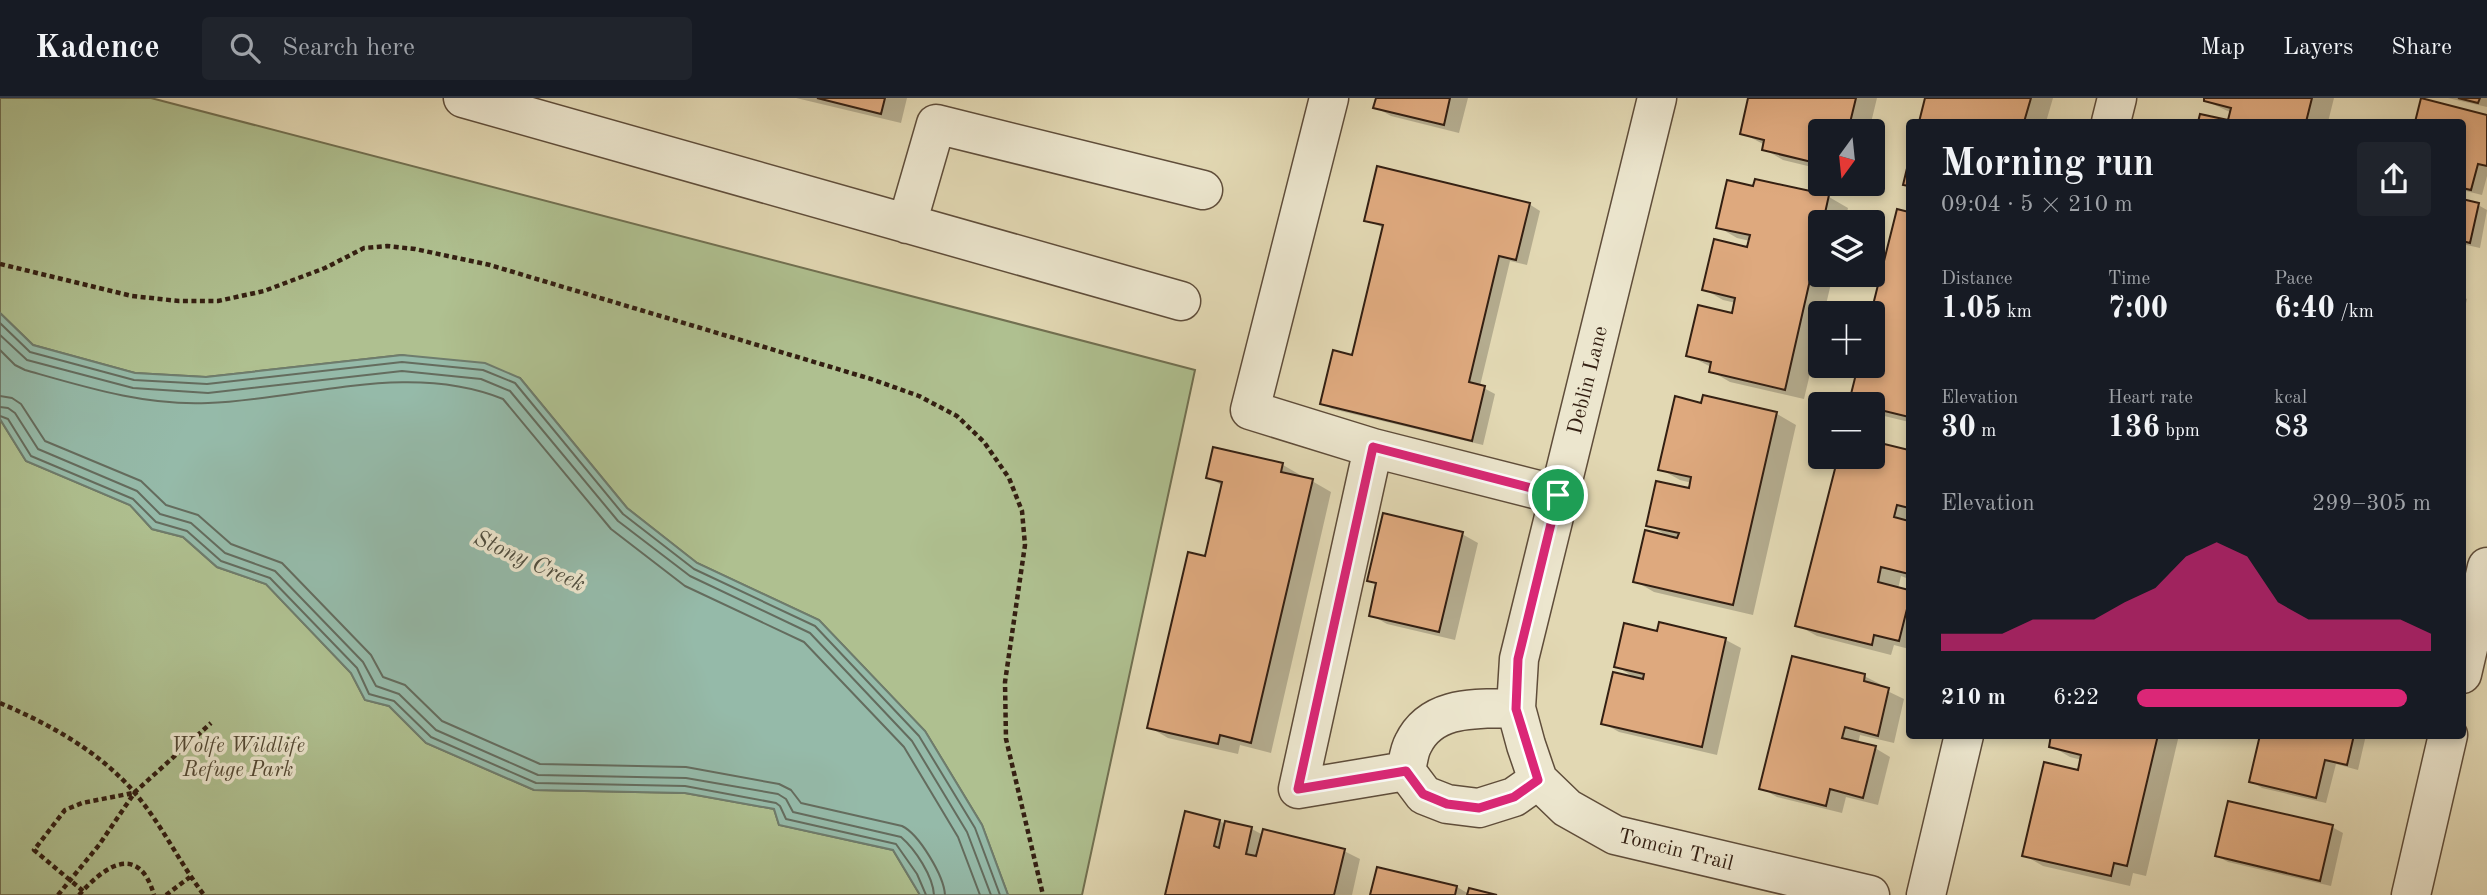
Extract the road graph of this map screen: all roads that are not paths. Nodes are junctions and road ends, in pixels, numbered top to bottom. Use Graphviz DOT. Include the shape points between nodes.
graph roads {
  1 [pos="463,98"];
  2 [pos="1329,98"];
  3 [pos="1657,98"];
  4 [pos="2117,98"];
  5 [pos="2112,119"];
  6 [pos="1203,190"];
  7 [pos="907,224"];
  8 [pos="1181,301"];
  9 [pos="1373,447"];
  10 [pos="1558,495"];
  11 [pos="2487,567"];
  12 [pos="2466,657"];
  13 [pos="1521,727"];
  14 [pos="1963,739"];
  15 [pos="2447,739"];
  16 [pos="1406,771"];
  17 [pos="1538,780"];
  18 [pos="1870,895"];
  19 [pos="1926,895"];
  20 [pos="2411,895"];
  1 -- 7 [label="street"];
  2 -- 9 [label="street" via="1250,410"];
  3 -- 10 [label="street, Deblin Lane"];
  4 -- 5 [label="street"];
  6 -- 7 [label="street" via="936,124"];
  7 -- 8 [label="street"];
  9 -- 10 [label="street"];
  9 -- 16 [label="street" via="1298,789"];
  10 -- 13 [label="street, Deblin Lane" via="1518,659"];
  11 -- 12 [label="street"];
  13 -- 16 [label="street" via="1448,712 1428,723 1412,744"];
  13 -- 17 [label="street, Tomcin Trail"];
  14 -- 19 [label="street"];
  15 -- 20 [label="street"];
  16 -- 17 [label="street" via="1423,794 1447,804 1479,808 1514,797"];
  17 -- 18 [label="street, Tomcin Trail" via="1567,808 1615,835"];
}
